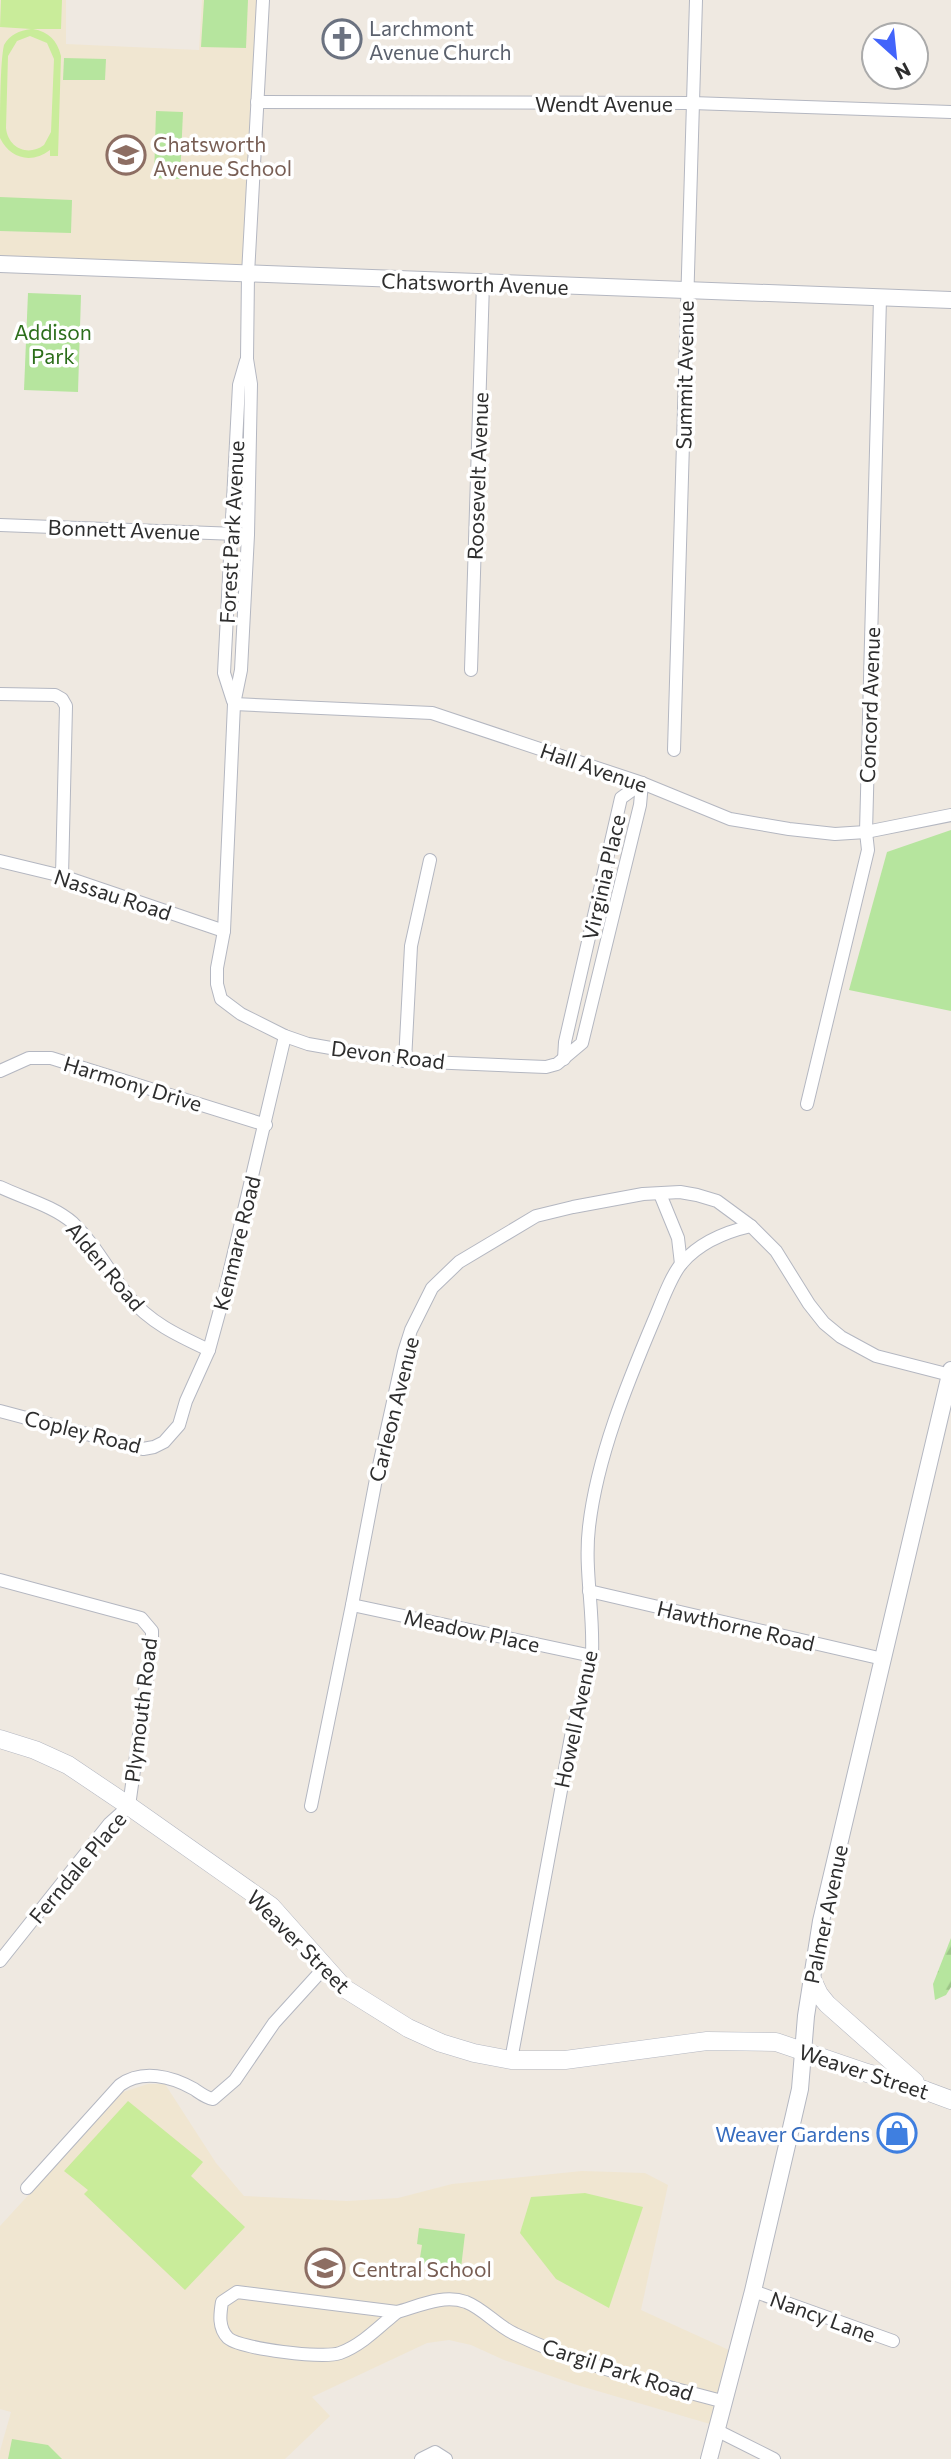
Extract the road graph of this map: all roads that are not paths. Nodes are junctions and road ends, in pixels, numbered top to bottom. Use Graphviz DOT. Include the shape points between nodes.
graph roads {
  1 [pos="263,0"];
  2 [pos="696,0"];
  3 [pos="257,102"];
  4 [pos="692,103"];
  5 [pos="951,112"];
  6 [pos="0,264"];
  7 [pos="248,274"];
  8 [pos="483,283"];
  9 [pos="686,291"];
  10 [pos="880,298"];
  11 [pos="951,300"];
  12 [pos="247,359"];
  13 [pos="0,525"];
  14 [pos="231,534"];
  15 [pos="248,535"];
  16 [pos="471,670"];
  17 [pos="0,694"];
  18 [pos="234,704"];
  19 [pos="674,750"];
  20 [pos="642,783"];
  21 [pos="951,815"];
  22 [pos="866,832"];
  23 [pos="430,860"];
  24 [pos="0,861"];
  25 [pos="62,876"];
  26 [pos="224,931"];
  27 [pos="221,999"];
  28 [pos="285,1036"];
  29 [pos="564,1059"];
  30 [pos="405,1061"];
  31 [pos="0,1071"];
  32 [pos="807,1104"];
  33 [pos="265,1125"];
  34 [pos="0,1187"];
  35 [pos="660,1194"];
  36 [pos="751,1226"];
  37 [pos="681,1264"];
  38 [pos="209,1350"];
  39 [pos="950,1373"];
  40 [pos="0,1411"];
  41 [pos="164,1442"];
  42 [pos="0,1580"];
  43 [pos="589,1591"];
  44 [pos="352,1605"];
  45 [pos="592,1656"];
  46 [pos="883,1659"];
  47 [pos="0,1739"];
  48 [pos="129,1805"];
  49 [pos="311,1806"];
  50 [pos="0,1961"];
  51 [pos="324,1968"];
  52 [pos="811,1978"];
  53 [pos="803,2051"];
  54 [pos="511,2060"];
  55 [pos="926,2090"];
  56 [pos="951,2100"];
  57 [pos="27,2188"];
  58 [pos="753,2291"];
  59 [pos="397,2312"];
  60 [pos="893,2341"];
  61 [pos="725,2402"];
  62 [pos="718,2431"];
  63 [pos="421,2459"];
  64 [pos="446,2459"];
  65 [pos="709,2459"];
  66 [pos="774,2459"];
  1 -- 3 [label="street, Forest Park Avenue"];
  2 -- 4 [label="street, Summit Avenue"];
  3 -- 4 [label="street, Wendt Avenue"];
  3 -- 7 [label="street, Forest Park Avenue"];
  4 -- 5 [label="street, Wendt Avenue"];
  4 -- 9 [label="street, Summit Avenue"];
  6 -- 7 [label="street, Chatsworth Avenue"];
  7 -- 8 [label="street, Chatsworth Avenue"];
  7 -- 12 [label="street, Forest Park Avenue"];
  8 -- 9 [label="street, Chatsworth Avenue"];
  8 -- 16 [label="street, Roosevelt Avenue"];
  9 -- 10 [label="street, Chatsworth Avenue"];
  9 -- 19 [label="street, Summit Avenue"];
  10 -- 11 [label="street, Chatsworth Avenue"];
  10 -- 22 [label="street, Concord Avenue"];
  12 -- 14 [label="street, Forest Park Avenue" via="239,385"];
  12 -- 15 [label="street, Forest Park Avenue" via="251,384"];
  13 -- 14 [label="street, Bonnett Avenue"];
  14 -- 15 [label="street, Bonnett Avenue"];
  14 -- 18 [label="street, Forest Park Avenue" via="224,673"];
  15 -- 18 [label="street, Forest Park Avenue"];
  17 -- 25 [label="street" via="55,695 65,706"];
  18 -- 20 [label="street, Hall Avenue" via="432,713"];
  18 -- 26 [label="street, Forest Park Avenue"];
  20 -- 22 [label="street, Hall Avenue" via="730,819 835,834"];
  20 -- 29 [label="street, Virginia Place" via="582,1042"];
  20 -- 29 [label="street, Virginia Place" via="621,798"];
  21 -- 22 [label="street, Hall Avenue"];
  22 -- 32 [label="street, Concord Avenue" via="868,850"];
  23 -- 30 [label="street" via="411,946"];
  24 -- 25 [label="street, Nassau Road"];
  25 -- 26 [label="street, Nassau Road"];
  26 -- 27 [label="street, Forest Park Avenue" via="217,968"];
  27 -- 28 [label="street, Devon Road"];
  28 -- 30 [label="street, Devon Road"];
  28 -- 33 [label="street, Kenmare Road"];
  29 -- 30 [label="street, Devon Road" via="546,1067"];
  31 -- 33 [label="street, Harmony Drive" via="29,1058 51,1058"];
  33 -- 38 [label="street, Kenmare Road"];
  34 -- 38 [label="street, Alden Road" via="71,1221 146,1314"];
  35 -- 36 [label="street, Carleon Avenue" via="680,1192 717,1201"];
  35 -- 37 [label="street" via="678,1238"];
  35 -- 44 [label="street, Carleon Avenue" via="615,1198 536,1216 459,1262 432,1288 404,1352"];
  36 -- 37 [label="street, Howell Avenue" via="712,1240"];
  36 -- 39 [label="street, Carleon Avenue" via="776,1251 824,1323 841,1337 876,1356"];
  37 -- 43 [label="street, Howell Avenue" via="615,1422 589,1526"];
  38 -- 41 [label="street, Kenmare Road" via="179,1425"];
  39 -- 46 [label="street, Palmer Avenue"];
  40 -- 41 [label="street, Copley Road" via="143,1448"];
  42 -- 48 [label="street, Plymouth Road" via="141,1618 152,1631"];
  43 -- 45 [label="street, Howell Avenue"];
  43 -- 46 [label="street, Hawthorne Road"];
  44 -- 45 [label="street, Meadow Place"];
  44 -- 49 [label="street, Carleon Avenue"];
  45 -- 54 [label="street, Howell Avenue" via="572,1731"];
  46 -- 52 [label="street, Palmer Avenue"];
  47 -- 48 [label="main road, Weaver Street" via="68,1765"];
  48 -- 50 [label="street, Ferndale Place"];
  48 -- 51 [label="main road, Weaver Street" via="271,1906"];
  51 -- 54 [label="main road, Weaver Street" via="344,1988 408,2028 441,2043"];
  51 -- 57 [label="street" via="274,2023 235,2080 213,2099 158,2076 131,2078"];
  52 -- 53 [label="street, Palmer Avenue"];
  52 -- 55 [label="main road" via="827,2004"];
  53 -- 54 [label="main road, Weaver Street" via="776,2042 707,2041 603,2057"];
  53 -- 55 [label="main road, Weaver Street"];
  53 -- 58 [label="street, Palmer Avenue" via="800,2089"];
  55 -- 56 [label="main road, Weaver Street"];
  58 -- 60 [label="street, Nancy Lane"];
  58 -- 61 [label="street, Palmer Avenue"];
  59 -- 59 [label="street, Cargil Park Road" via="237,2292 222,2302 220,2315 221,2327 240,2344 322,2356 355,2347"];
  59 -- 61 [label="street, Cargil Park Road" via="431,2302 465,2302 514,2334 580,2361"];
  61 -- 62 [label="street, Palmer Avenue"];
  62 -- 65 [label="street, Palmer Avenue"];
  62 -- 66 [label="street"];
  63 -- 64 [label="street" via="435,2452"];
}
